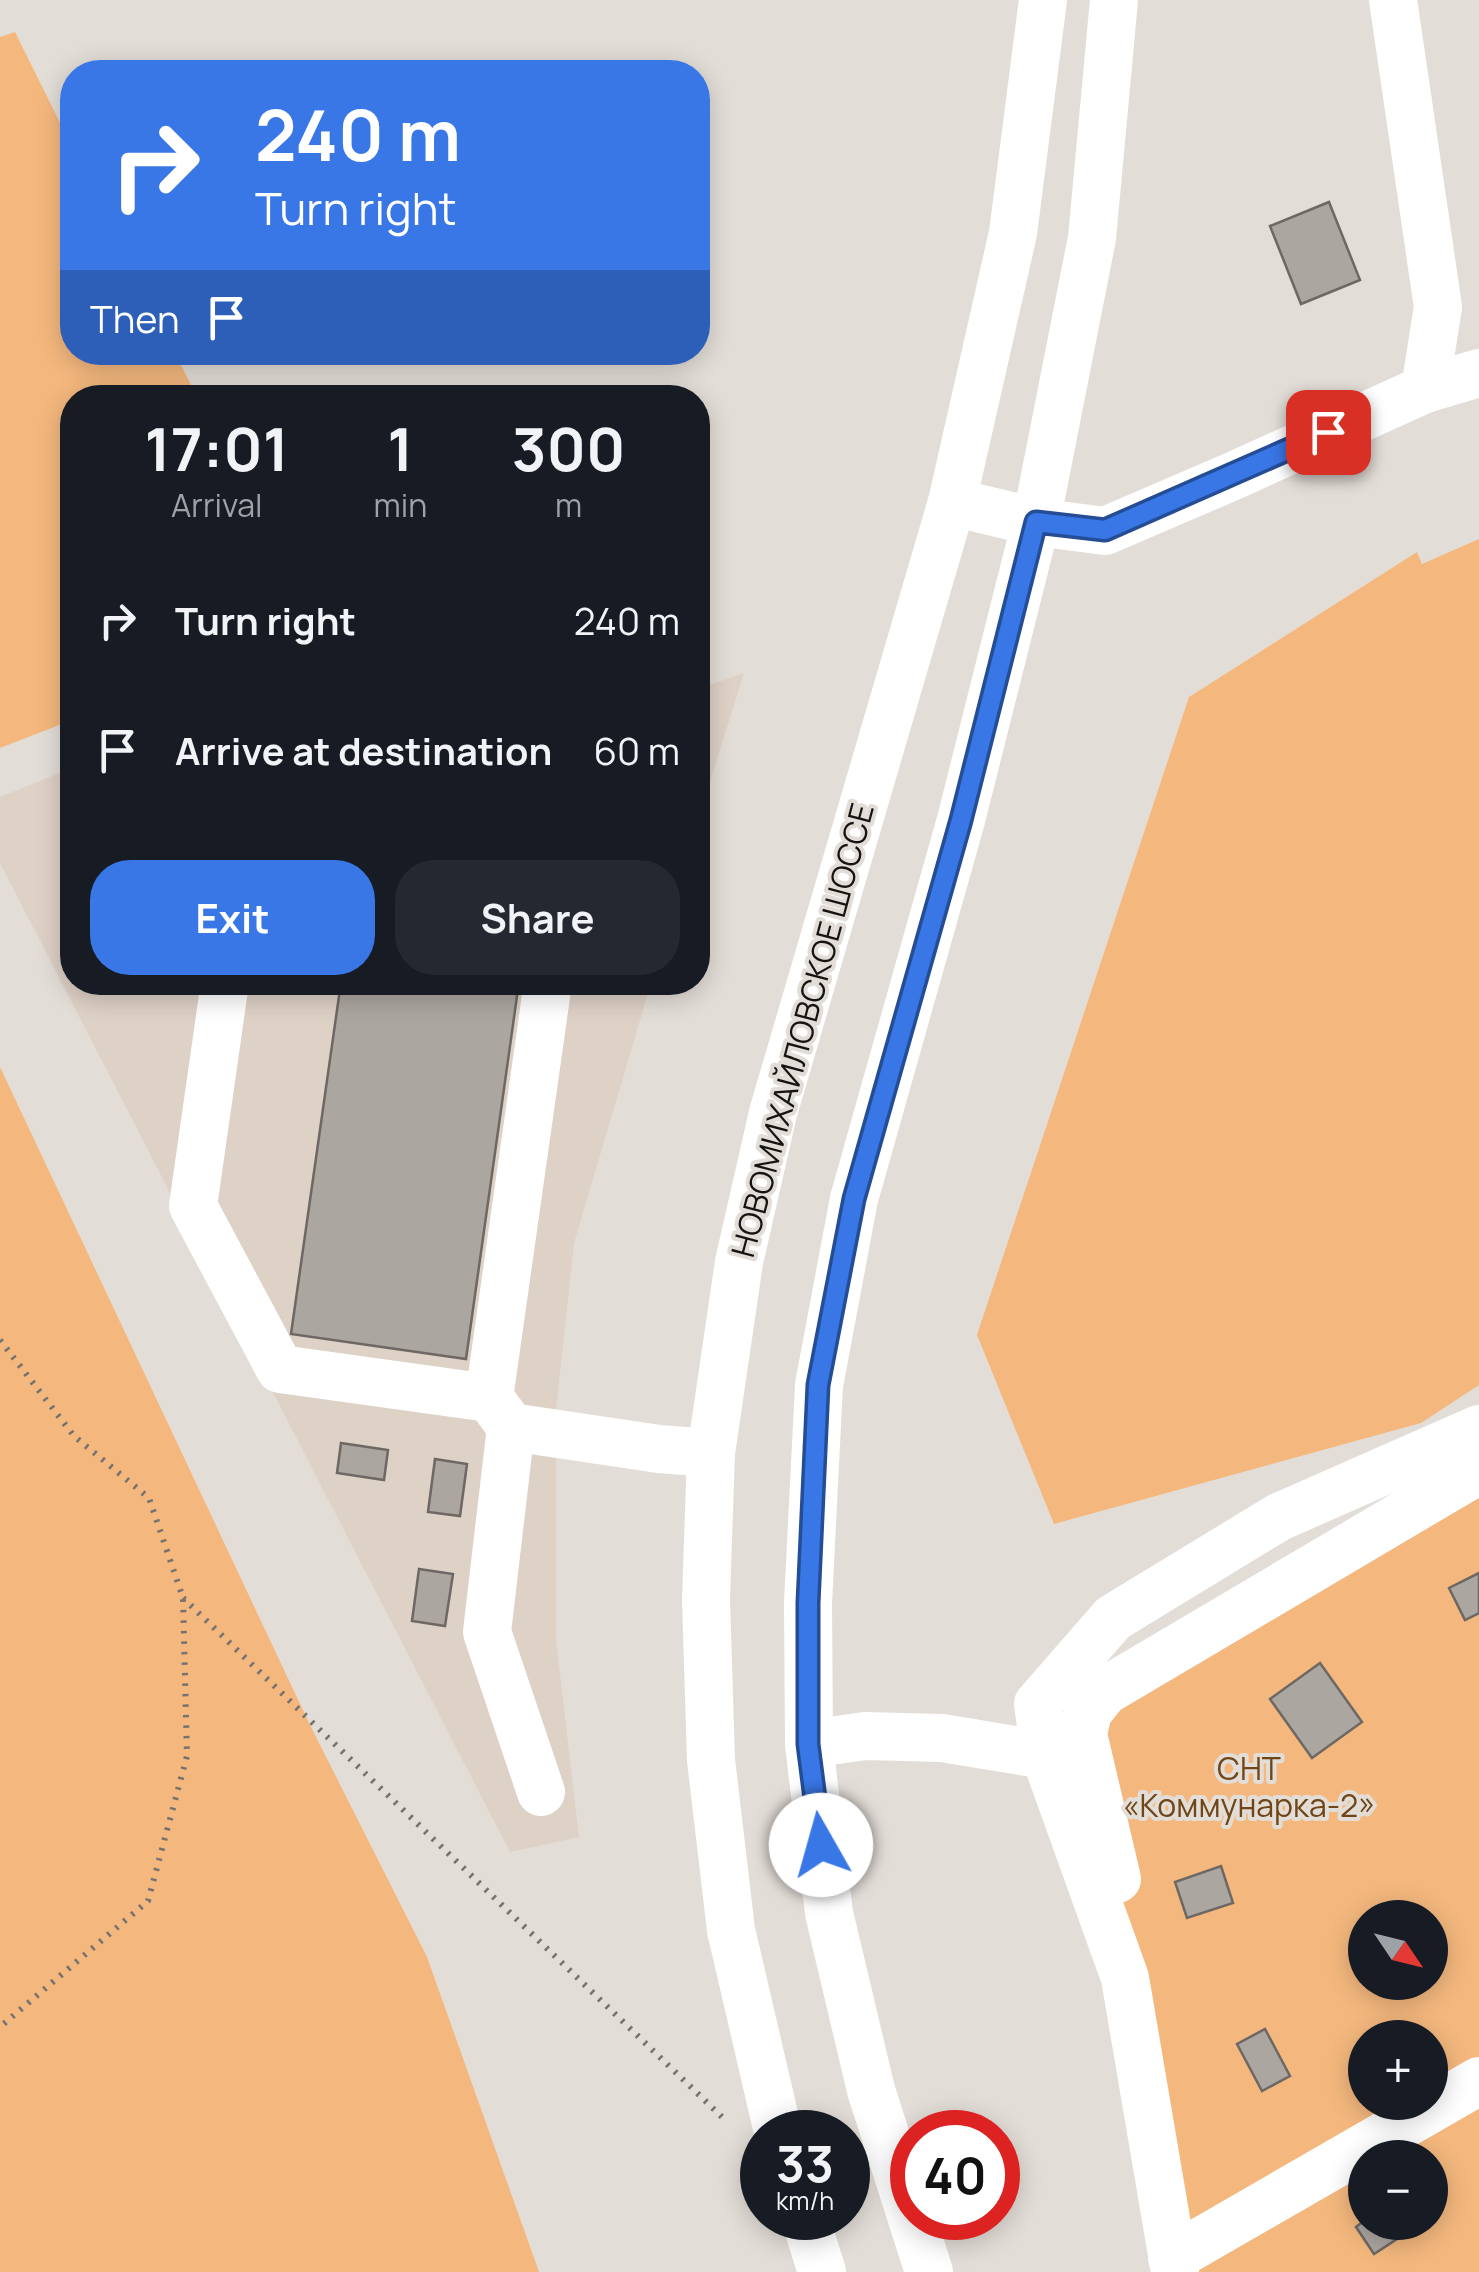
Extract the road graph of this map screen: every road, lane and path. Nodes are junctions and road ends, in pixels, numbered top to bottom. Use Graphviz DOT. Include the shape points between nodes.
graph roads {
  1 [pos="1043,0"];
  2 [pos="1114,0"];
  3 [pos="1393,0"];
  4 [pos="1479,373"];
  5 [pos="1424,389"];
  6 [pos="952,502"];
  7 [pos="1036,522"];
  8 [pos="223,995"];
  9 [pos="547,995"];
  10 [pos="0,1340"];
  11 [pos="500,1413"];
  12 [pos="1479,1429"];
  13 [pos="712,1454"];
  14 [pos="1479,1470"];
  15 [pos="182,1598"];
  16 [pos="808,1744"];
  17 [pos="1045,1755"];
  18 [pos="541,1792"];
  19 [pos="0,2027"];
  20 [pos="1479,2081"];
  21 [pos="773,2110"];
  22 [pos="722,2118"];
  23 [pos="812,2240"];
  24 [pos="1189,2261"];
  25 [pos="822,2272"];
  26 [pos="929,2272"];
  1 -- 6 [label="street, НОВОМИХАЙЛОВСКОЕ ШОССЕ" via="1013,233"];
  2 -- 7 [label="street" via="1092,238"];
  3 -- 5 [label="street" via="1438,306"];
  4 -- 5 [label="street"];
  5 -- 7 [label="street" via="1105,530"];
  6 -- 7 [label="street"];
  6 -- 13 [label="street, НОВОМИХАЙЛОВСКОЕ ШОССЕ" via="773,1113 739,1262"];
  7 -- 16 [label="street" via="854,1199 818,1385"];
  8 -- 11 [label="street" via="193,1206 280,1369"];
  9 -- 11 [label="street"];
  10 -- 15 [label="path" via="74,1436 149,1498"];
  11 -- 13 [label="street" via="659,1449"];
  11 -- 18 [label="street" via="487,1632"];
  12 -- 17 [label="street" via="1278,1517 1114,1618 1038,1704"];
  13 -- 21 [label="street, НОВОМИХАЙЛОВСКОЕ ШОССЕ" via="706,1600 711,1760 731,1930"];
  14 -- 24 [label="street" via="1105,1691 1088,1712 1083,1734"];
  15 -- 19 [label="path" via="187,1756 148,1901"];
  15 -- 22 [label="path"];
  16 -- 17 [label="street" via="865,1736 942,1738"];
  16 -- 26 [label="street" via="829,1913 871,2090"];
  17 -- 24 [label="street" via="1124,1978"];
  20 -- 24 [label="street"];
  23 -- 25 [label="street"];
}
